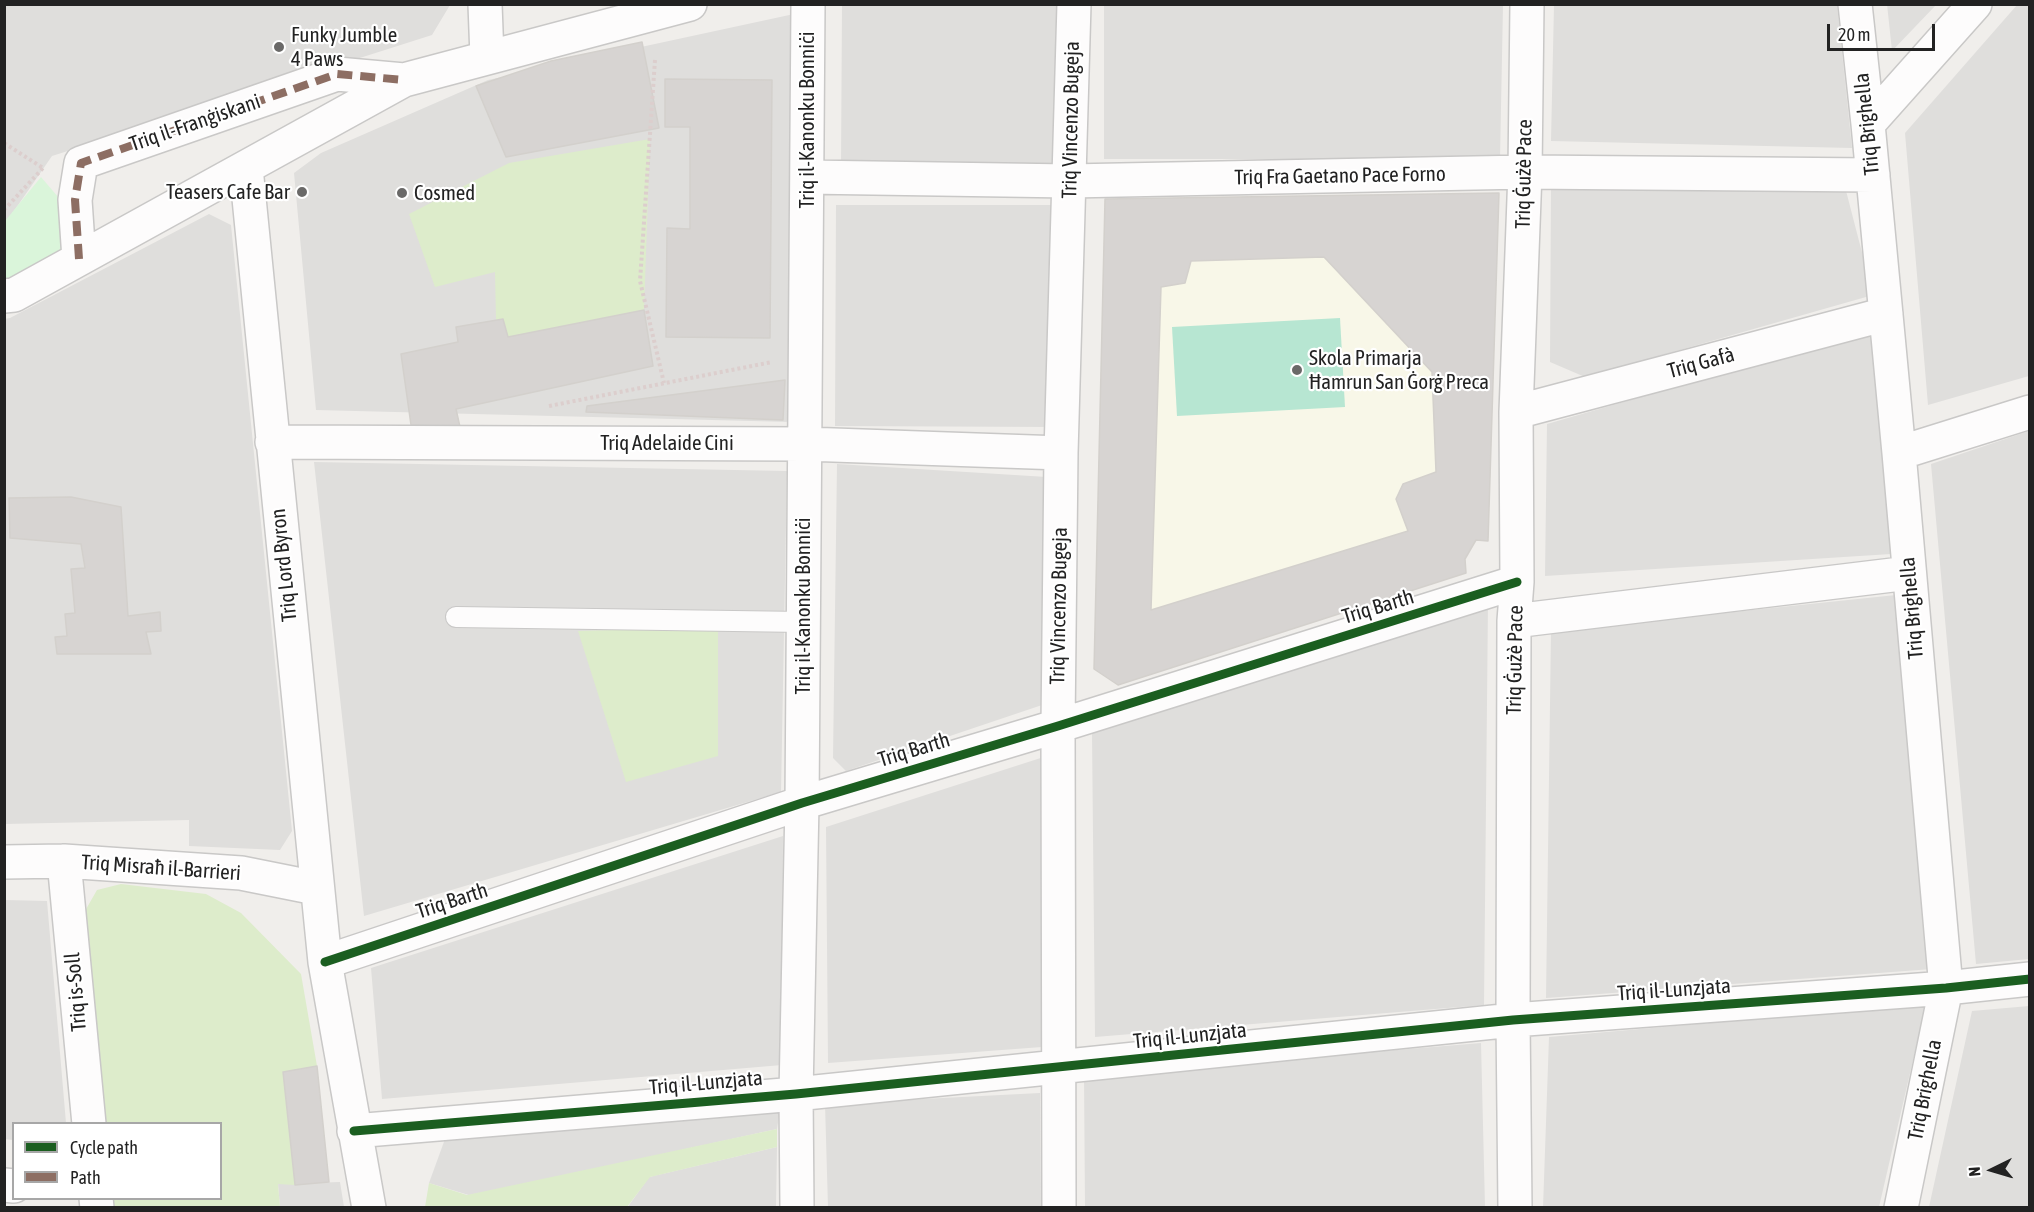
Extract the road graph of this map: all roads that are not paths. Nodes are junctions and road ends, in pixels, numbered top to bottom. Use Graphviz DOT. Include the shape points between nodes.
graph roads {
  1 [pos="485,4"];
  2 [pos="690,4"];
  3 [pos="808,4"];
  4 [pos="1074,4"];
  5 [pos="1527,4"];
  6 [pos="1855,4"];
  7 [pos="1975,4"];
  8 [pos="487,57"];
  9 [pos="404,80"];
  10 [pos="1868,124"];
  11 [pos="246,168"];
  12 [pos="1525,172"];
  13 [pos="1873,176"];
  14 [pos="807,177"];
  15 [pos="1070,181"];
  16 [pos="79,259"];
  17 [pos="4,296"];
  18 [pos="1886,314"];
  19 [pos="1516,412"];
  20 [pos="2030,412"];
  21 [pos="272,442"];
  22 [pos="805,444"];
  23 [pos="1061,453"];
  24 [pos="1899,453"];
  25 [pos="1909,573"];
  26 [pos="1517,582"];
  27 [pos="456,617"];
  28 [pos="1514,621"];
  29 [pos="803,622"];
  30 [pos="1058,726"];
  31 [pos="802,803"];
  32 [pos="64,861"];
  33 [pos="4,862"];
  34 [pos="316,888"];
  35 [pos="325,962"];
  36 [pos="2030,979"];
  37 [pos="1946,988"];
  38 [pos="1514,1020"];
  39 [pos="1058,1068"];
  40 [pos="796,1094"];
  41 [pos="89,1122"];
  42 [pos="354,1131"];
  43 [pos="369,1208"];
  44 [pos="797,1208"];
  45 [pos="1059,1208"];
  46 [pos="1515,1208"];
  47 [pos="1902,1208"];
  1 -- 8 [label="street"];
  2 -- 8 [label="street, Triq il-Franġiskani"];
  3 -- 14 [label="street, Triq il-Kanonku Bonniċi"];
  4 -- 15 [label="street, Triq Vincenzo Bugeja"];
  5 -- 12 [label="street, Triq Ġużè Pace"];
  6 -- 10 [label="street, Triq Brighella"];
  7 -- 10 [label="street"];
  8 -- 9 [label="street, Triq il-Franġiskani"];
  9 -- 11 [label="street, Triq il-Franġiskani"];
  9 -- 16 [label="street, Triq il-Franġiskani" via="337,74 81,163 75,200"];
  10 -- 13 [label="street, Triq Brighella"];
  11 -- 16 [label="street, Triq il-Franġiskani"];
  11 -- 21 [label="street, Triq Lord Byron"];
  12 -- 13 [label="street, Triq Fra Gaetano Pace Forno"];
  12 -- 15 [label="street, Triq Fra Gaetano Pace Forno"];
  12 -- 19 [label="street, Triq Ġużè Pace"];
  13 -- 18 [label="street, Triq Brighella"];
  14 -- 15 [label="street, Triq Fra Gaetano Pace Forno"];
  14 -- 22 [label="street, Triq il-Kanonku Bonniċi"];
  15 -- 23 [label="street, Triq Vincenzo Bugeja"];
  16 -- 17 [label="street, Triq il-Franġiskani" via="14,295"];
  18 -- 19 [label="street, Triq Gafà"];
  18 -- 24 [label="street, Triq Brighella"];
  19 -- 26 [label="street, Triq Ġużè Pace"];
  20 -- 24 [label="street"];
  21 -- 22 [label="street, Triq Adelaide Cini"];
  21 -- 34 [label="street, Triq Lord Byron"];
  22 -- 23 [label="street, Triq Adelaide Cini"];
  22 -- 29 [label="street, Triq il-Kanonku Bonniċi"];
  23 -- 30 [label="street, Triq Vincenzo Bugeja"];
  24 -- 25 [label="street, Triq Brighella"];
  25 -- 28 [label="street"];
  25 -- 37 [label="street, Triq Brighella"];
  26 -- 28 [label="street, Triq Ġużè Pace"];
  26 -- 30 [label="street, Triq Barth"];
  27 -- 29 [label="lane"];
  28 -- 38 [label="street, Triq Ġużè Pace"];
  29 -- 31 [label="street, Triq il-Kanonku Bonniċi"];
  30 -- 31 [label="street, Triq Barth"];
  30 -- 39 [label="street, Triq Vincenzo Bugeja"];
  31 -- 35 [label="street, Triq Barth"];
  31 -- 40 [label="street, Triq il-Kanonku Bonniċi"];
  32 -- 33 [label="street, Triq Misraħ il-Barrieri"];
  32 -- 34 [label="street, Triq Misraħ il-Barrieri" via="241,873"];
  32 -- 41 [label="street, Triq is-Soll"];
  34 -- 35 [label="street, Triq Lord Byron"];
  35 -- 42 [label="street"];
  36 -- 37 [label="street, Triq il-Lunzjata"];
  37 -- 38 [label="street, Triq il-Lunzjata"];
  37 -- 47 [label="street, Triq Brighella"];
  38 -- 39 [label="street, Triq il-Lunzjata"];
  38 -- 46 [label="street, Triq Ġużè Pace"];
  39 -- 40 [label="street, Triq il-Lunzjata"];
  39 -- 45 [label="street, Triq Vincenzo Bugeja"];
  40 -- 42 [label="street, Triq il-Lunzjata"];
  40 -- 44 [label="street, Triq il-Kanonku Bonniċi"];
  42 -- 43 [label="street"];
}
